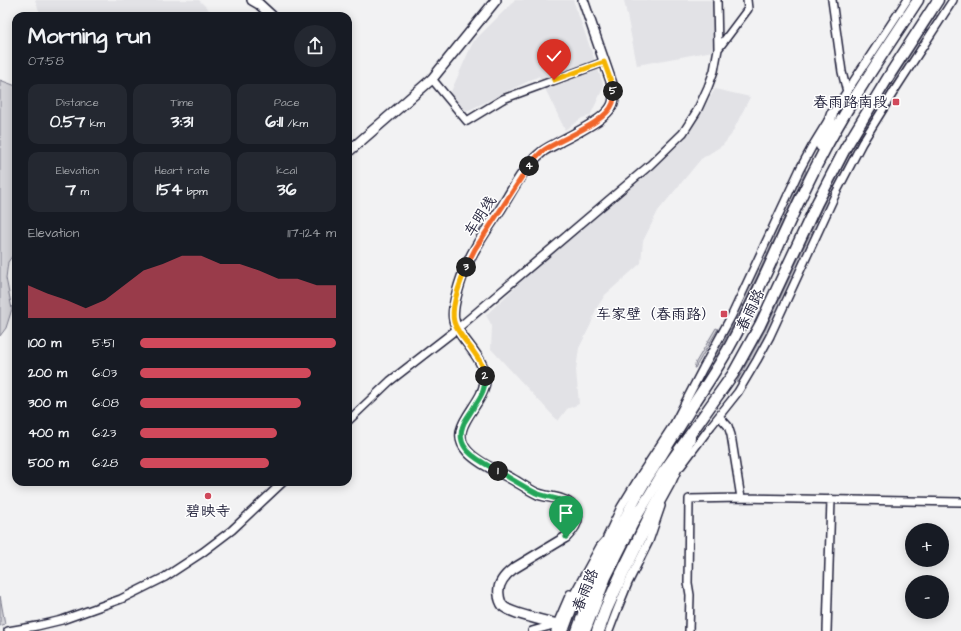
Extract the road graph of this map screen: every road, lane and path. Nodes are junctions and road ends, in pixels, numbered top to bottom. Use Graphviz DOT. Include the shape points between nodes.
graph roads {
  1 [pos="252,0"];
  2 [pos="496,0"];
  3 [pos="583,0"];
  4 [pos="717,0"];
  5 [pos="747,0"];
  6 [pos="832,0"];
  7 [pos="907,0"];
  8 [pos="918,0"];
  9 [pos="938,0"];
  10 [pos="953,0"];
  11 [pos="268,12"];
  12 [pos="718,49"];
  13 [pos="604,62"];
  14 [pos="432,79"];
  15 [pos="846,92"];
  16 [pos="832,114"];
  17 [pos="352,149"];
  18 [pos="811,176"];
  19 [pos="457,329"];
  20 [pos="706,385"];
  21 [pos="719,416"];
  22 [pos="352,417"];
  23 [pos="674,424"];
  24 [pos="689,438"];
  25 [pos="670,480"];
  26 [pos="279,486"];
  27 [pos="741,498"];
  28 [pos="831,499"];
  29 [pos="961,502"];
  30 [pos="620,528"];
  31 [pos="602,548"];
  32 [pos="560,625"];
  33 [pos="8,631"];
  34 [pos="532,631"];
  35 [pos="577,631"];
  36 [pos="585,631"];
  37 [pos="598,631"];
  38 [pos="610,631"];
  39 [pos="689,631"];
  40 [pos="827,631"];
  1 -- 11 [label="main road"];
  2 -- 14 [label="main road"];
  3 -- 13 [label="main road, 车明线"];
  4 -- 12 [label="street"];
  5 -- 12 [label="street" via="748,9"];
  6 -- 15 [label="street"];
  7 -- 15 [label="street"];
  8 -- 18 [label="main road, 春雨路" via="846,112"];
  9 -- 24 [label="main road, 春雨路" via="846,147 760,325 733,374"];
  10 -- 21 [label="street" via="862,143 830,205 770,336 738,392"];
  12 -- 19 [label="street" via="708,87 683,133 650,165"];
  13 -- 14 [label="street" via="503,99 467,121"];
  13 -- 19 [label="main road, 车明线" via="614,95 609,110 594,123 544,150 526,170 466,265 454,305 453,314"];
  14 -- 17 [label="main road"];
  15 -- 16 [label="street"];
  16 -- 18 [label="main road"];
  16 -- 23 [label="street" via="800,169 732,315"];
  18 -- 20 [label="main road, 春雨路" via="748,312"];
  19 -- 22 [label="street" via="390,381"];
  19 -- 32 [label="main road, 车明线" via="478,358 485,373 484,390 461,431 461,439 467,451 480,462 537,493 565,501 576,510 573,531 506,574 498,590 503,606 512,612"];
  20 -- 23 [label="main road"];
  20 -- 30 [label="main road, 春雨路" via="646,480"];
  21 -- 25 [label="street"];
  21 -- 27 [label="street" via="728,426 731,435"];
  23 -- 31 [label="street" via="621,508"];
  24 -- 25 [label="highway"];
  24 -- 36 [label="main road, 春雨路" via="652,490 625,537"];
  25 -- 37 [label="highway" via="621,576"];
  25 -- 38 [label="street" via="649,541"];
  26 -- 33 [label="street" via="232,530 165,577 121,599 62,620"];
  27 -- 28 [label="street"];
  27 -- 39 [label="street" via="689,498"];
  28 -- 29 [label="street"];
  28 -- 40 [label="street"];
  30 -- 31 [label="highway"];
  30 -- 35 [label="main road, 春雨路" via="585,605"];
  31 -- 32 [label="highway"];
  32 -- 34 [label="street"];
}
